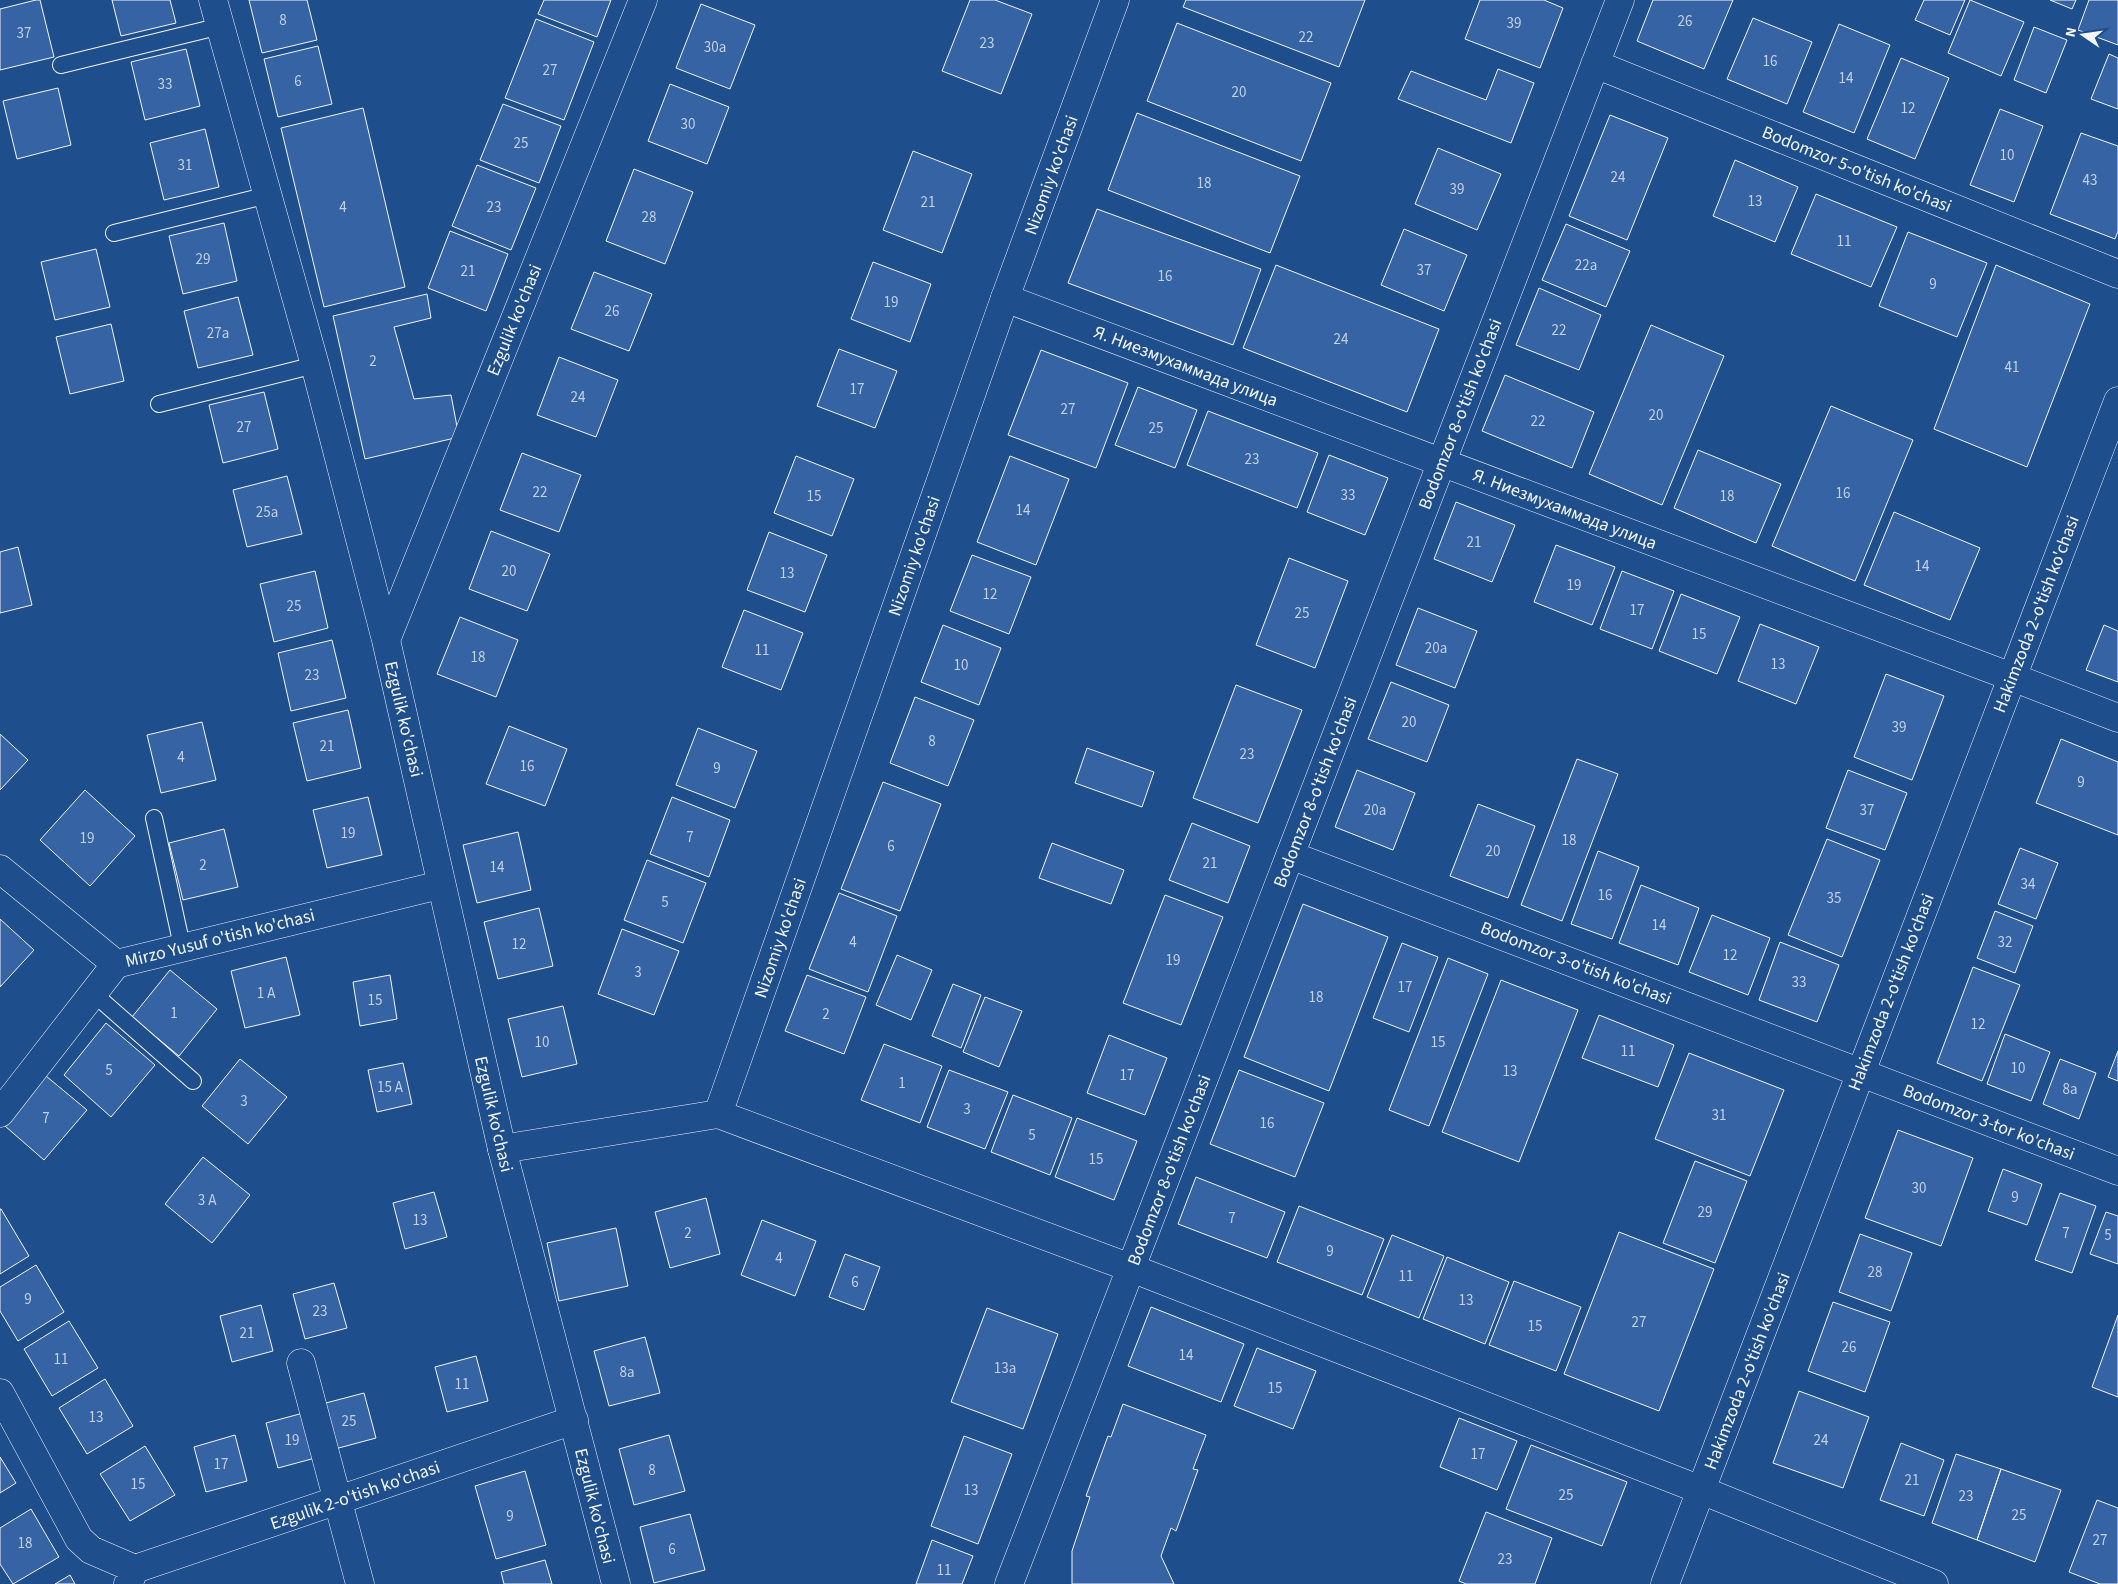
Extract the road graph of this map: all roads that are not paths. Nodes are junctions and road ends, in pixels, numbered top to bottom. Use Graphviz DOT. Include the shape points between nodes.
graph roads {
  1 [pos="213,0"];
  2 [pos="642,0"];
  3 [pos="1115,0"];
  4 [pos="1620,0"];
  5 [pos="220,26"];
  6 [pos="1595,64"];
  7 [pos="60,65"];
  8 [pos="268,195"];
  9 [pos="114,232"];
  10 [pos="2118,274"];
  11 [pos="1005,298"];
  12 [pos="315,365"];
  13 [pos="2118,401"];
  14 [pos="159,404"];
  15 [pos="1441,462"];
  16 [pos="386,640"];
  17 [pos="2012,677"];
  18 [pos="2118,718"];
  19 [pos="154,818"];
  20 [pos="1290,854"];
  21 [pos="0,869"];
  22 [pos="440,885"];
  23 [pos="182,946"];
  24 [pos="116,964"];
  25 [pos="93,993"];
  26 [pos="1861,1072"];
  27 [pos="193,1081"];
  28 [pos="0,1113"];
  29 [pos="718,1114"];
  30 [pos="502,1149"];
  31 [pos="2118,1171"];
  32 [pos="1131,1268"];
  33 [pos="301,1364"];
  34 [pos="0,1393"];
  35 [pos="574,1420"];
  36 [pos="1701,1490"];
  37 [pos="337,1502"];
  38 [pos="131,1576"];
  39 [pos="360,1584"];
  40 [pos="616,1584"];
  41 [pos="1009,1584"];
  42 [pos="1665,1584"];
  43 [pos="1934,1584"];
  1 -- 5 [label="street, Ezgulik ko'chasi"];
  2 -- 16 [label="street, Ezgulik ko'chasi"];
  3 -- 11 [label="street, Nizomiy ko'chasi"];
  4 -- 6 [label="street, Bodomzor 8-o'tish ko'chasi"];
  5 -- 7 [label="lane"];
  5 -- 8 [label="street, Ezgulik ko'chasi"];
  6 -- 10 [label="street, Bodomzor 5-o'tish ko'chasi"];
  6 -- 15 [label="street, Bodomzor 8-o'tish ko'chasi"];
  8 -- 9 [label="lane"];
  8 -- 12 [label="street, Ezgulik ko'chasi"];
  11 -- 15 [label="street, Я. Ниезмухаммада улица"];
  11 -- 29 [label="street, Nizomiy ko'chasi"];
  12 -- 14 [label="lane"];
  12 -- 16 [label="street, Ezgulik ko'chasi"];
  13 -- 17 [label="street, Hakimzoda 2-o'tish ko'chasi"];
  15 -- 17 [label="street, Я. Ниезмухаммада улица"];
  15 -- 20 [label="street, Bodomzor 8-o'tish ko'chasi"];
  16 -- 22 [label="street, Ezgulik ko'chasi"];
  17 -- 18 [label="street, Я. Ниезмухаммада улица"];
  17 -- 26 [label="street, Hakimzoda 2-o'tish ko'chasi"];
  19 -- 23 [label="lane"];
  20 -- 26 [label="street, Bodomzor 3-o'tish ko'chasi"];
  20 -- 32 [label="street, Bodomzor 8-o'tish ko'chasi"];
  21 -- 24 [label="street, Mirzo Yusuf o'tish ko'chasi"];
  22 -- 23 [label="street, Mirzo Yusuf o'tish ko'chasi"];
  22 -- 30 [label="street, Ezgulik ko'chasi"];
  23 -- 24 [label="street, Mirzo Yusuf o'tish ko'chasi"];
  24 -- 25 [label="street"];
  25 -- 27 [label="lane"];
  25 -- 28 [label="street"];
  26 -- 31 [label="street, Bodomzor 3-tor ko'chasi"];
  26 -- 36 [label="street, Hakimzoda 2-o'tish ko'chasi"];
  29 -- 30 [label="street"];
  29 -- 32 [label="street"];
  30 -- 35 [label="street, Ezgulik ko'chasi"];
  32 -- 36 [label="street"];
  32 -- 41 [label="street, Bodomzor 8-o'tish ko'chasi"];
  33 -- 37 [label="street"];
  34 -- 38 [label="street, Ezgulik 2-o'tish ko'chasi" via="79,1539"];
  35 -- 37 [label="street, Ezgulik 2-o'tish ko'chasi"];
  35 -- 40 [label="street, Ezgulik ko'chasi"];
  36 -- 42 [label="street, Hakimzoda 2-o'tish ko'chasi"];
  36 -- 43 [label="street"];
  37 -- 38 [label="street, Ezgulik 2-o'tish ko'chasi"];
  37 -- 39 [label="street"];
}
